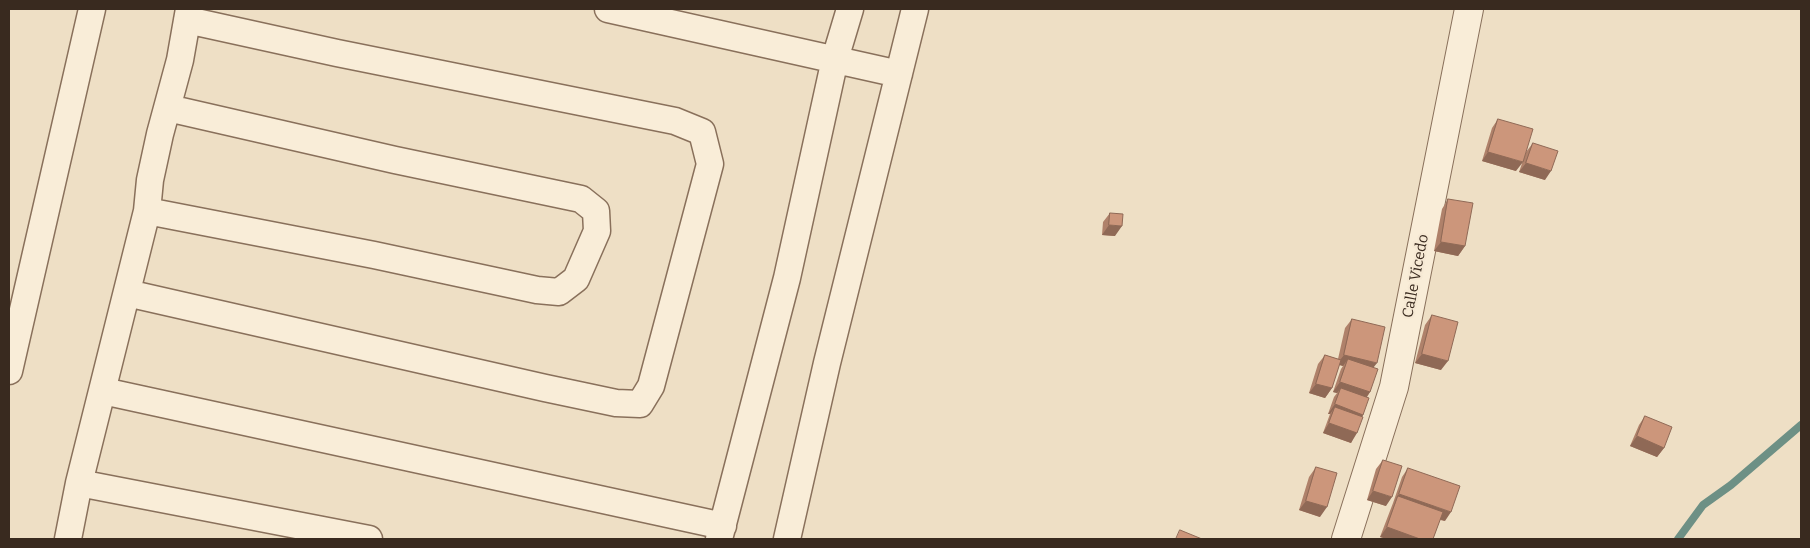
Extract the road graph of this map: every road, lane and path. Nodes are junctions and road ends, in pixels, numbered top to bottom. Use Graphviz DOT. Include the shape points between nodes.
graph roads {
  1 [pos="92,9"];
  2 [pos="608,9"];
  3 [pos="850,9"];
  4 [pos="915,9"];
  5 [pos="1469,9"];
  6 [pos="188,14"];
  7 [pos="836,59"];
  8 [pos="899,74"];
  9 [pos="168,108"];
  10 [pos="147,211"];
  11 [pos="127,293"];
  12 [pos="9,371"];
  13 [pos="103,391"];
  14 [pos="79,483"];
  15 [pos="721,533"];
  16 [pos="68,539"];
  17 [pos="369,539"];
  18 [pos="787,539"];
  19 [pos="1346,539"];
  1 -- 12 [label="street"];
  2 -- 7 [label="street"];
  3 -- 7 [label="street"];
  4 -- 8 [label="street"];
  5 -- 19 [label="street, Calle Vicedo" via="1394,387"];
  6 -- 9 [label="street"];
  6 -- 11 [label="street" via="347,55 675,121 702,132 710,164 651,386 640,404 616,403 546,388"];
  7 -- 8 [label="street"];
  7 -- 15 [label="street" via="787,278"];
  8 -- 18 [label="street"];
  9 -- 10 [label="street" via="150,180"];
  9 -- 10 [label="street" via="412,164 581,198 596,211 597,231 576,279 559,292"];
  10 -- 11 [label="street"];
  11 -- 13 [label="street"];
  13 -- 14 [label="street"];
  13 -- 15 [label="street"];
  14 -- 16 [label="street"];
  14 -- 17 [label="street"];
}
